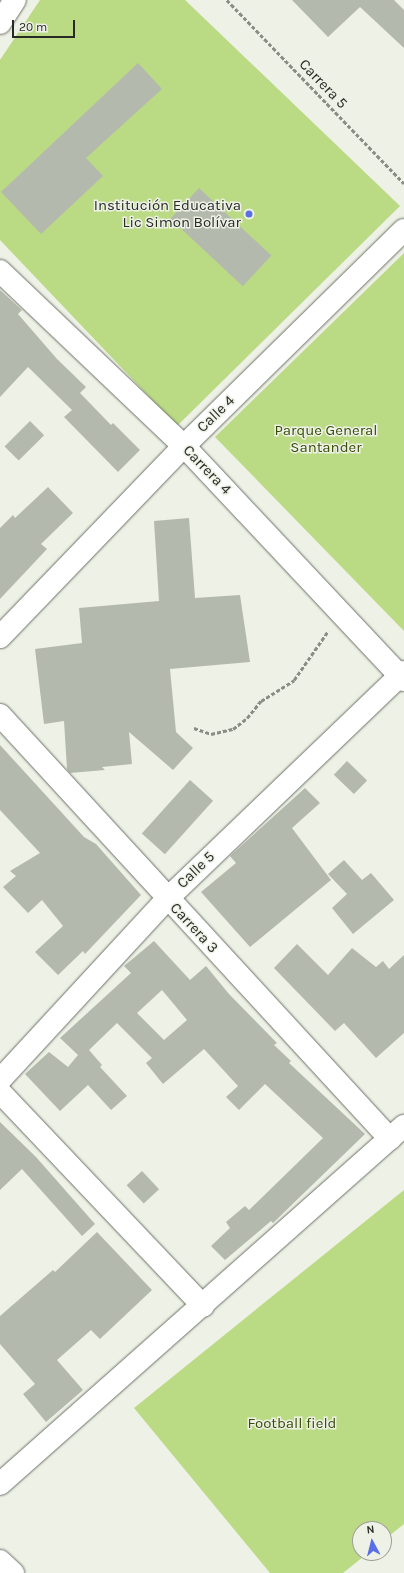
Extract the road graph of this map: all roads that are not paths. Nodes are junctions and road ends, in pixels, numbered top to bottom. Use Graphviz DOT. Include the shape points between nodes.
graph roads {
  1 [pos="15,0"];
  2 [pos="0,23"];
  3 [pos="404,230"];
  4 [pos="0,271"];
  5 [pos="184,446"];
  6 [pos="0,638"];
  7 [pos="403,676"];
  8 [pos="0,715"];
  9 [pos="167,899"];
  10 [pos="0,1080"];
  11 [pos="0,1092"];
  12 [pos="397,1132"];
  13 [pos="202,1306"];
  14 [pos="0,1484"];
  15 [pos="0,1561"];
  16 [pos="13,1573"];
  1 -- 2 [label="street"];
  3 -- 5 [label="street, Calle 4"];
  4 -- 5 [label="street, Carrera 4"];
  5 -- 6 [label="street, Calle 4"];
  5 -- 7 [label="street, Carrera 4"];
  7 -- 9 [label="street, Calle 5"];
  8 -- 9 [label="street, Carrera 3"];
  9 -- 10 [label="street, Calle 5"];
  9 -- 12 [label="street, Carrera 3"];
  11 -- 13 [label="street"];
  12 -- 13 [label="street"];
  13 -- 14 [label="street"];
  15 -- 16 [label="street"];
}
